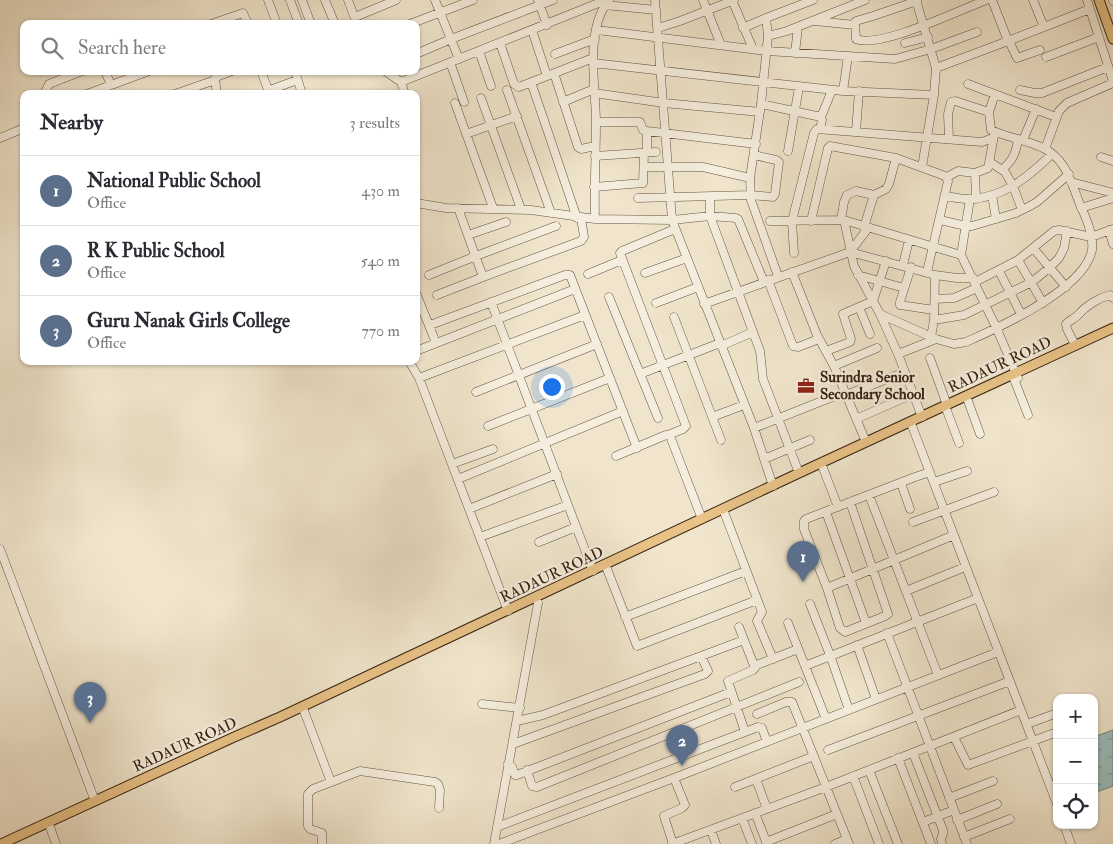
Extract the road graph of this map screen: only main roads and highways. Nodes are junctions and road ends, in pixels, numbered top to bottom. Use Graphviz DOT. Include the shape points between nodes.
graph roads {
  1 [pos="1099,0"];
  2 [pos="1113,39"];
  3 [pos="1113,328"];
  4 [pos="1113,333"];
  5 [pos="1016,377"];
  6 [pos="947,408"];
  7 [pos="724,511"];
  8 [pos="2,844"];
  9 [pos="14,844"];
  1 -- 2 [label="main road"];
  3 -- 5 [label="main road, RADAUR ROAD"];
  4 -- 5 [label="main road, RADAUR ROAD"];
  5 -- 6 [label="main road, RADAUR ROAD"];
  5 -- 6 [label="main road, RADAUR ROAD"];
  6 -- 7 [label="main road, RADAUR ROAD"];
  6 -- 7 [label="main road, RADAUR ROAD" via="866,442"];
  7 -- 8 [label="main road, RADAUR ROAD"];
  7 -- 9 [label="main road, RADAUR ROAD" via="538,603"];
}
